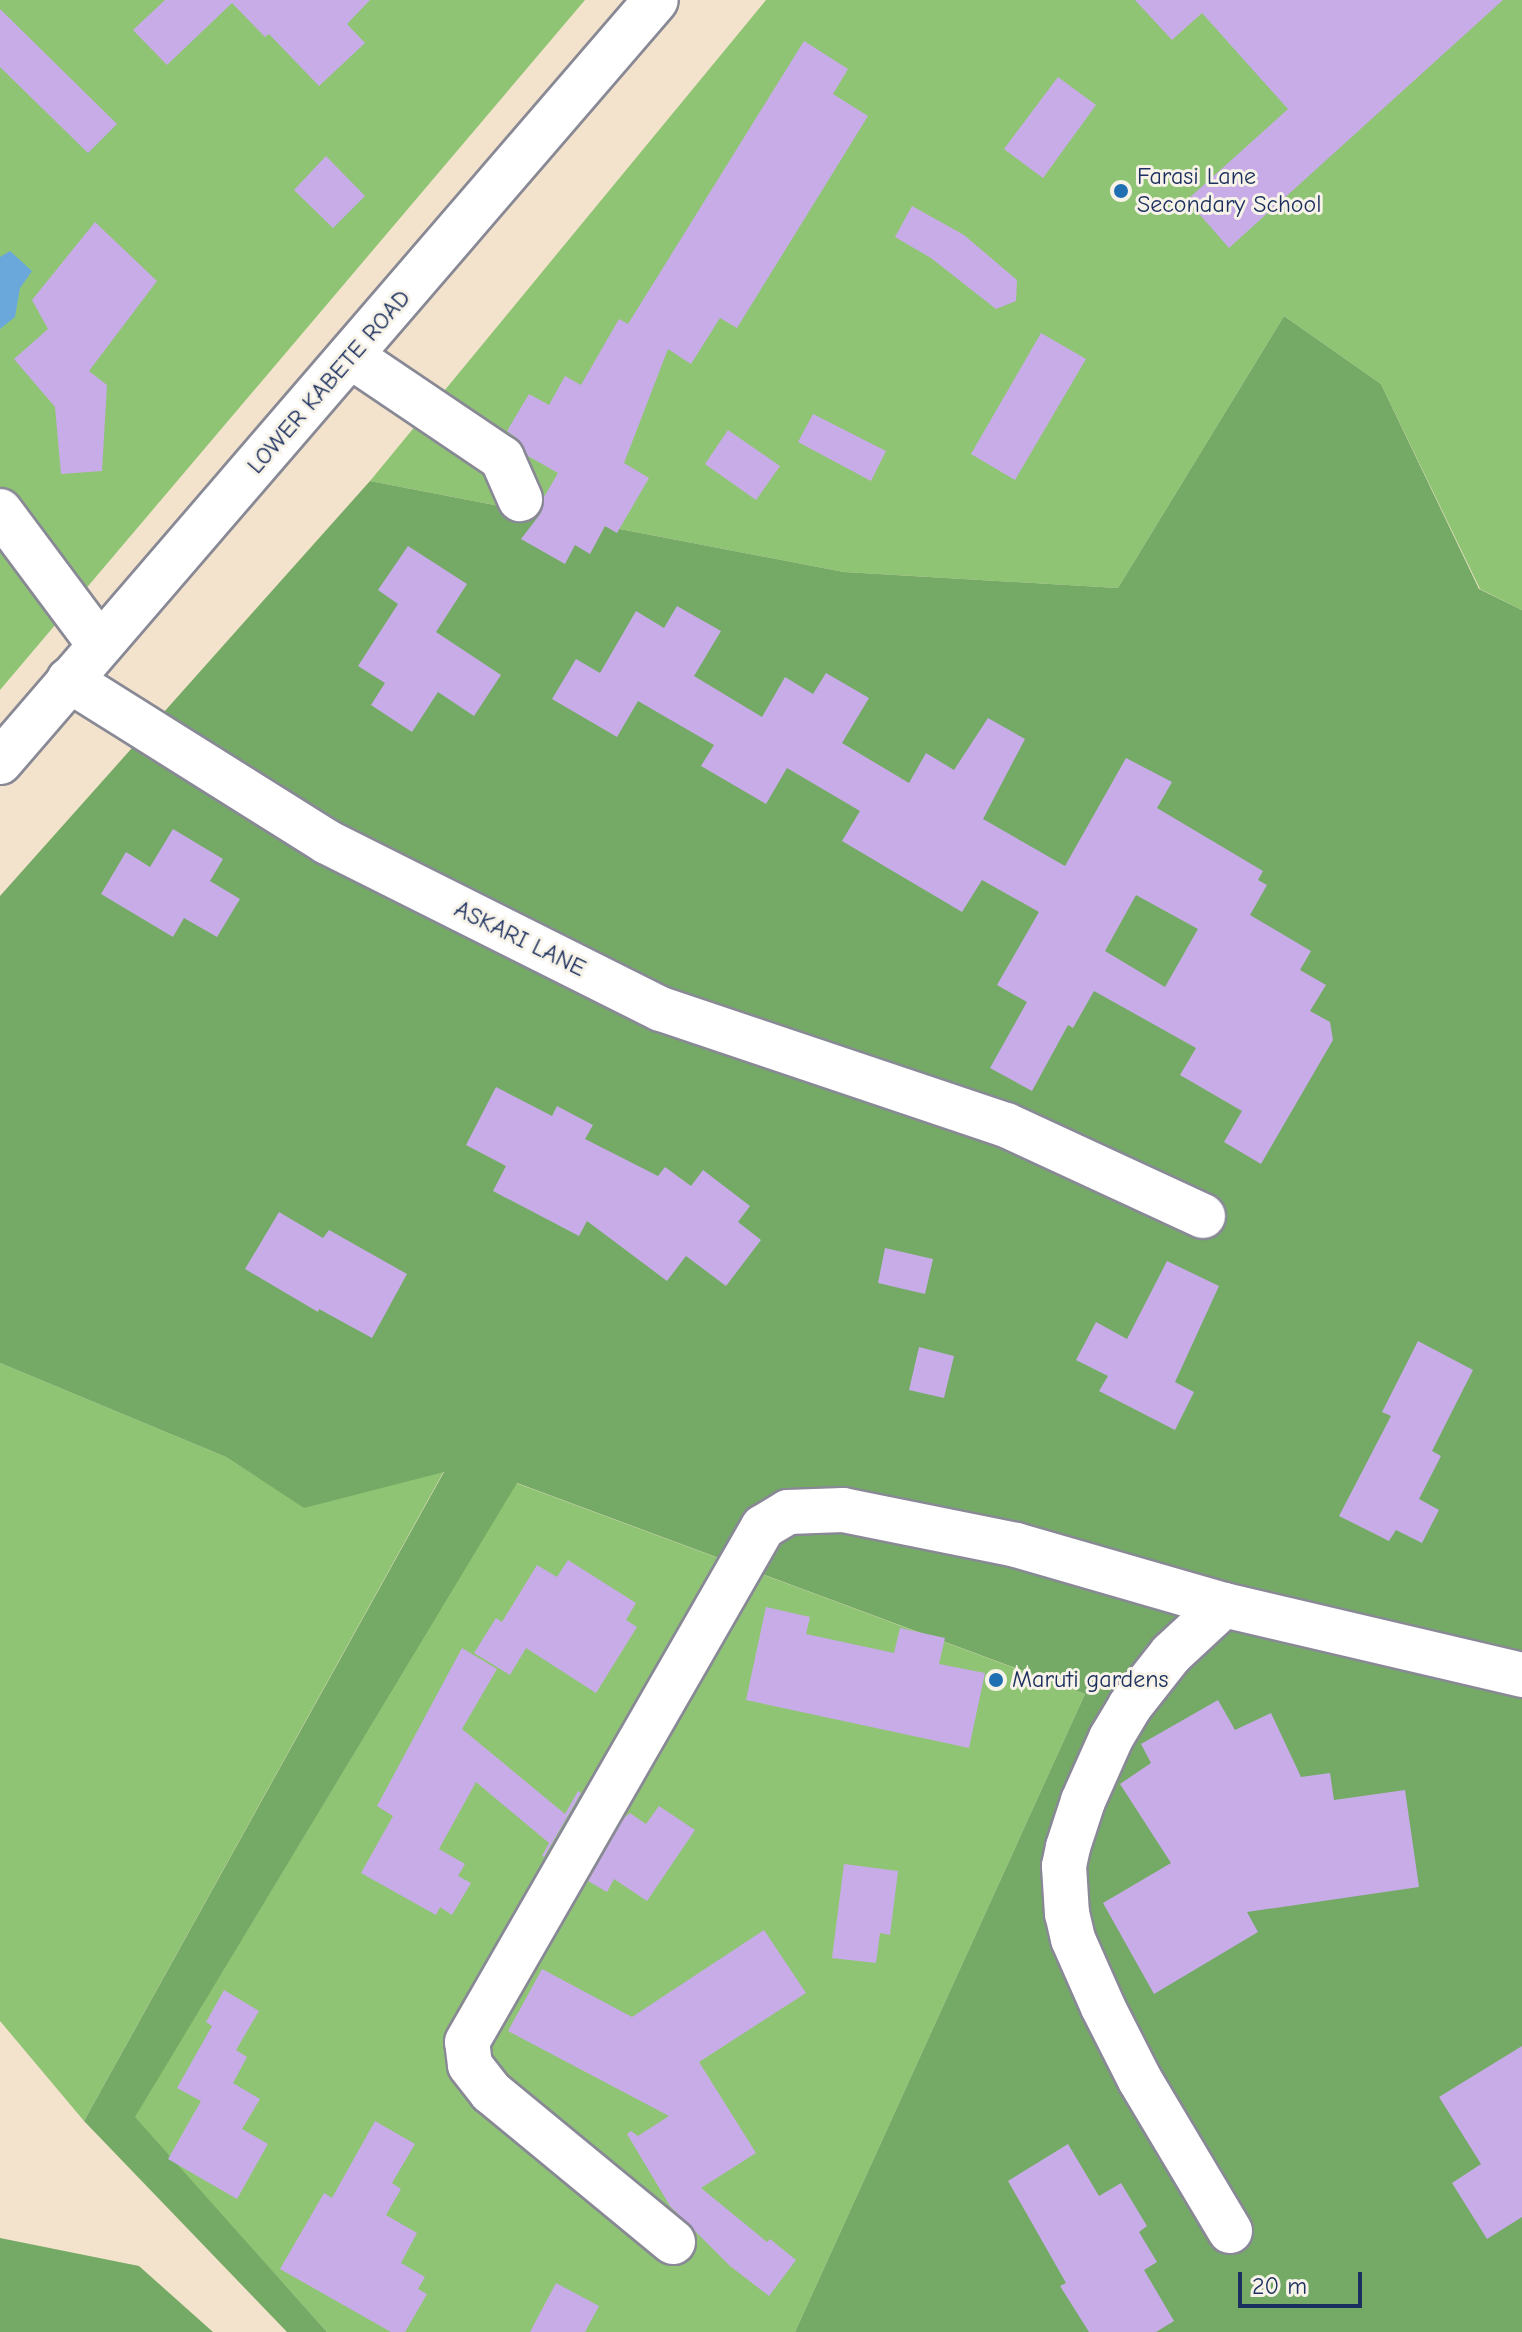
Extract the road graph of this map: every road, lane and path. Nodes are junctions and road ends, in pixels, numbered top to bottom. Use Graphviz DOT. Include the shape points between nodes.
graph roads {
  1 [pos="656,0"];
  2 [pos="352,357"];
  3 [pos="520,499"];
  4 [pos="0,511"];
  5 [pos="100,645"];
  6 [pos="69,680"];
  7 [pos="0,762"];
  8 [pos="1203,1216"];
  9 [pos="1224,1605"];
  10 [pos="1522,1675"];
  11 [pos="1230,2231"];
  12 [pos="673,2242"];
  1 -- 2 [label="street, LOWER KABETE ROAD"];
  2 -- 3 [label="street" via="502,458"];
  2 -- 5 [label="street, LOWER KABETE ROAD"];
  4 -- 5 [label="street"];
  5 -- 6 [label="street, LOWER KABETE ROAD"];
  6 -- 7 [label="street, LOWER KABETE ROAD"];
  6 -- 8 [label="street, ASKARI LANE" via="327,842 661,1009 1006,1125"];
  9 -- 10 [label="street"];
  9 -- 11 [label="street" via="1171,1654 1111,1738 1083,1801 1068,1847 1064,1882 1073,1939 1103,2007"];
  9 -- 12 [label="street" via="1016,1545 843,1510 788,1512 763,1527 467,2042 470,2065 491,2092"];
}
